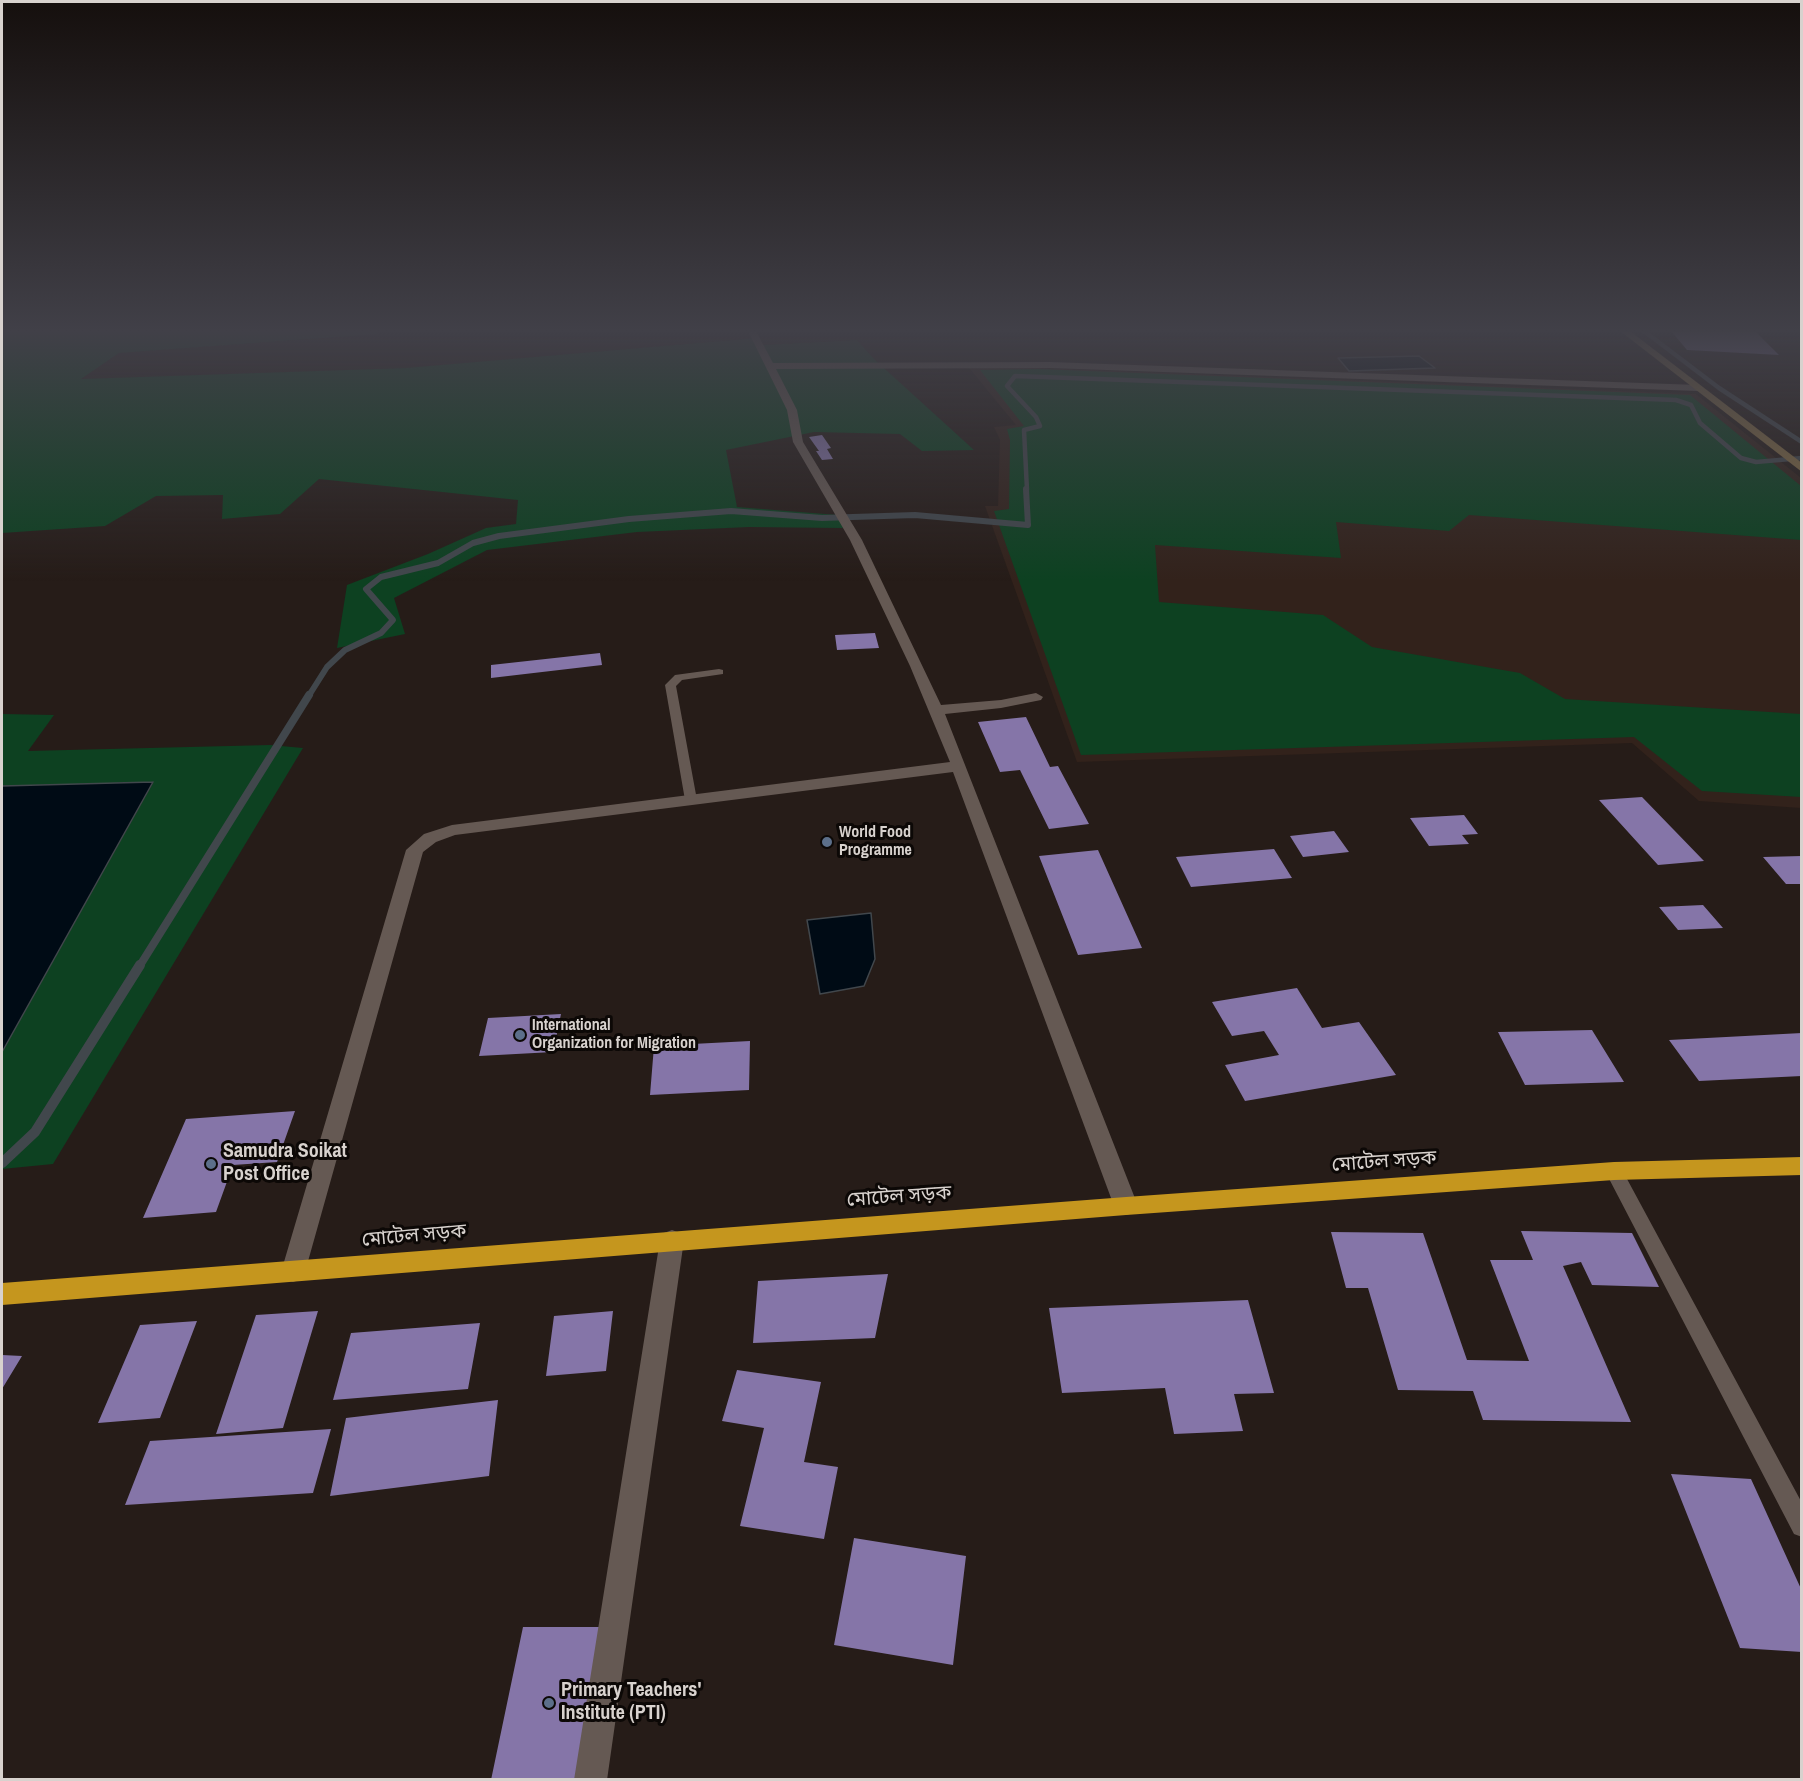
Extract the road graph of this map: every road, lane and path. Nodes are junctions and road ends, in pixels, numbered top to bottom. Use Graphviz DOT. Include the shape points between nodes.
graph roads {
  1 [pos="793,414"];
  2 [pos="1731,414"];
  3 [pos="1800,468"];
  4 [pos="719,672"];
  5 [pos="1036,696"];
  6 [pos="936,710"];
  7 [pos="959,766"];
  8 [pos="691,800"];
  9 [pos="1802,1166"];
  10 [pos="1614,1171"];
  11 [pos="1126,1206"];
  12 [pos="672,1240"];
  13 [pos="293,1272"];
  14 [pos="2,1294"];
  15 [pos="1802,1526"];
  16 [pos="590,1779"];
  1 -- 6 [label="street" via="798,442 856,540"];
  2 -- 3 [label="street"];
  4 -- 8 [label="lane" via="679,677 670,685"];
  5 -- 6 [label="street" via="1001,704"];
  6 -- 7 [label="street"];
  7 -- 8 [label="street"];
  7 -- 11 [label="street"];
  8 -- 13 [label="street" via="453,830 430,838 416,850"];
  9 -- 10 [label="highway, মোটেল সড়ক"];
  10 -- 11 [label="highway, মোটেল সড়ক"];
  10 -- 15 [label="lane"];
  11 -- 12 [label="highway, মোটেল সড়ক"];
  12 -- 13 [label="highway, মোটেল সড়ক"];
  12 -- 16 [label="street"];
  13 -- 14 [label="highway, মোটেল সড়ক"];
}
